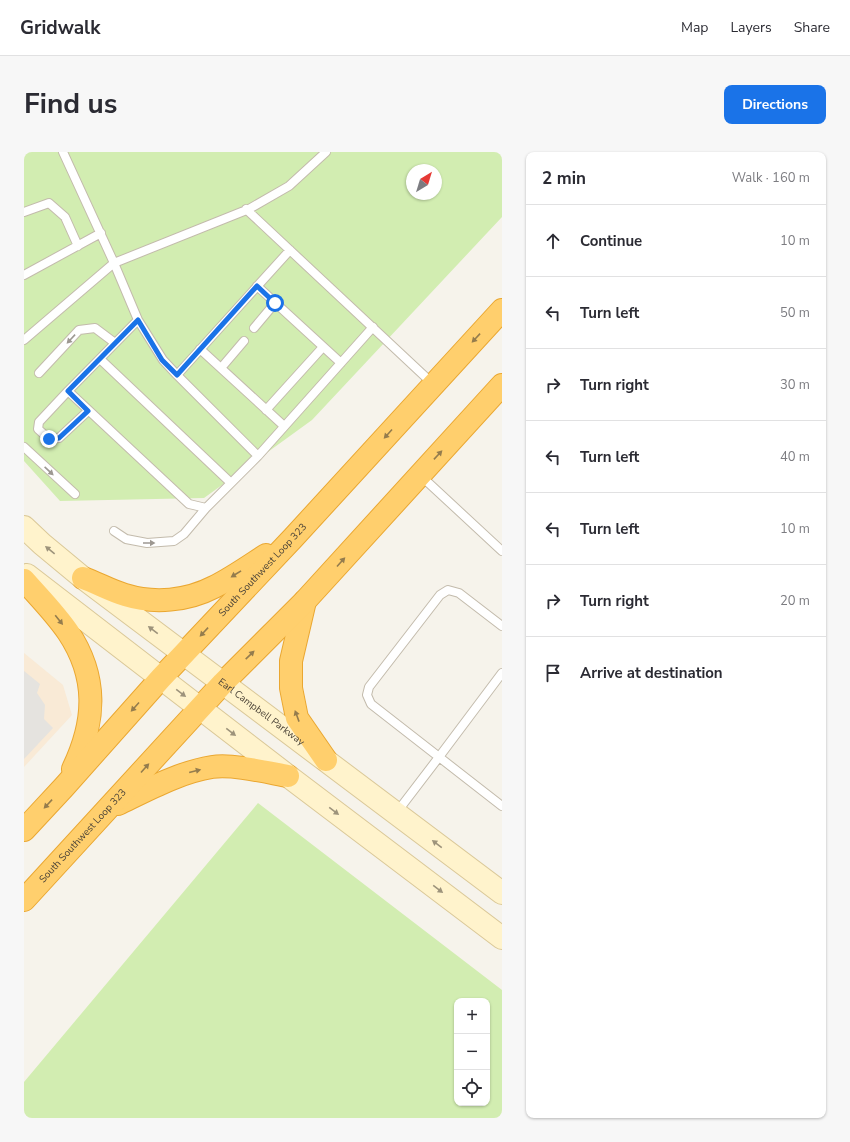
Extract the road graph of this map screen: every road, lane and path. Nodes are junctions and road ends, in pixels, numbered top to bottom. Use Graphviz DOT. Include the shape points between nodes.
graph roads {
  1 [pos="64,152"];
  2 [pos="326,152"];
  3 [pos="246,209"];
  4 [pos="24,212"];
  5 [pos="101,233"];
  6 [pos="78,246"];
  7 [pos="290,250"];
  8 [pos="114,263"];
  9 [pos="24,275"];
  10 [pos="257,286"];
  11 [pos="275,303"];
  12 [pos="502,310"];
  13 [pos="138,320"];
  14 [pos="373,327"];
  15 [pos="254,328"];
  16 [pos="24,340"];
  17 [pos="244,341"];
  18 [pos="115,344"];
  19 [pos="323,348"];
  20 [pos="200,349"];
  21 [pos="100,359"];
  22 [pos="341,363"];
  23 [pos="221,368"];
  24 [pos="39,373"];
  25 [pos="177,375"];
  26 [pos="434,384"];
  27 [pos="502,385"];
  28 [pos="68,391"];
  29 [pos="266,410"];
  30 [pos="88,411"];
  31 [pos="284,426"];
  32 [pos="24,447"];
  33 [pos="258,456"];
  34 [pos="420,475"];
  35 [pos="231,483"];
  36 [pos="75,494"];
  37 [pos="206,508"];
  38 [pos="24,527"];
  39 [pos="114,531"];
  40 [pos="292,538"];
  41 [pos="502,551"];
  42 [pos="24,573"];
  43 [pos="83,578"];
  44 [pos="24,580"];
  45 [pos="305,602"];
  46 [pos="502,626"];
  47 [pos="184,653"];
  48 [pos="502,673"];
  49 [pos="161,678"];
  50 [pos="223,683"];
  51 [pos="201,708"];
  52 [pos="439,757"];
  53 [pos="326,760"];
  54 [pos="288,776"];
  55 [pos="64,787"];
  56 [pos="502,806"];
  57 [pos="108,809"];
  58 [pos="397,813"];
  59 [pos="24,830"];
  60 [pos="502,893"];
  61 [pos="24,900"];
  62 [pos="502,938"];
  1 -- 5 [label="lane"];
  2 -- 3 [label="lane" via="289,186"];
  3 -- 7 [label="lane"];
  3 -- 8 [label="lane"];
  4 -- 6 [label="lane" via="49,203 65,218"];
  5 -- 6 [label="lane"];
  5 -- 8 [label="lane"];
  6 -- 9 [label="lane"];
  7 -- 10 [label="lane"];
  7 -- 14 [label="lane"];
  8 -- 13 [label="lane"];
  8 -- 16 [label="lane"];
  10 -- 11 [label="lane"];
  10 -- 20 [label="lane"];
  11 -- 15 [label="lane"];
  11 -- 19 [label="lane"];
  12 -- 26 [label="highway, South Southwest Loop 323, one-way"];
  13 -- 18 [label="lane"];
  13 -- 25 [label="lane" via="162,360"];
  14 -- 22 [label="lane"];
  14 -- 26 [label="lane"];
  17 -- 23 [label="lane"];
  18 -- 21 [label="lane"];
  18 -- 24 [label="lane, one-way" via="95,328 79,330"];
  19 -- 22 [label="lane"];
  19 -- 29 [label="lane"];
  20 -- 23 [label="lane"];
  20 -- 25 [label="lane"];
  21 -- 28 [label="lane"];
  21 -- 35 [label="lane"];
  22 -- 31 [label="lane"];
  23 -- 29 [label="lane"];
  25 -- 33 [label="lane"];
  26 -- 40 [label="highway, South Southwest Loop 323, one-way"];
  34 -- 27 [label="highway, South Southwest Loop 323, one-way"];
  28 -- 30 [label="lane"];
  28 -- 30 [label="lane" via="39,422 38,429 49,439 59,438"];
  29 -- 31 [label="lane"];
  30 -- 37 [label="lane" via="189,504"];
  31 -- 33 [label="lane"];
  32 -- 36 [label="lane, one-way"];
  33 -- 35 [label="lane"];
  34 -- 41 [label="lane"];
  45 -- 34 [label="highway, South Southwest Loop 323, one-way"];
  35 -- 37 [label="lane"];
  39 -- 37 [label="lane, one-way" via="126,540 147,543 174,541 184,534"];
  43 -- 38 [label="main road, Earl Campbell Parkway, one-way"];
  40 -- 43 [label="highway, one-way" via="215,587 183,598 136,598"];
  40 -- 47 [label="highway, South Southwest Loop 323, one-way"];
  42 -- 49 [label="main road"];
  47 -- 43 [label="main road, Earl Campbell Parkway, one-way"];
  44 -- 55 [label="highway, one-way" via="68,631 80,652 88,675 88,729"];
  50 -- 45 [label="highway, South Southwest Loop 323, one-way"];
  53 -- 45 [label="highway, one-way" via="297,718 291,688 291,661"];
  46 -- 52 [label="lane" via="459,593 448,590 440,595 369,687 367,695 370,704"];
  47 -- 49 [label="highway, South Southwest Loop 323"];
  47 -- 50 [label="main road, Earl Campbell Parkway"];
  48 -- 52 [label="lane"];
  49 -- 51 [label="main road, one-way"];
  49 -- 55 [label="highway, South Southwest Loop 323, one-way"];
  50 -- 51 [label="highway, South Southwest Loop 323"];
  50 -- 53 [label="main road, Earl Campbell Parkway"];
  51 -- 54 [label="main road, one-way"];
  57 -- 51 [label="highway, South Southwest Loop 323, one-way"];
  52 -- 56 [label="lane"];
  52 -- 58 [label="lane"];
  53 -- 58 [label="main road, Earl Campbell Parkway"];
  57 -- 54 [label="highway, one-way" via="186,773 213,766 231,766"];
  54 -- 62 [label="main road, one-way"];
  55 -- 59 [label="highway, South Southwest Loop 323, one-way"];
  57 -- 61 [label="highway, South Southwest Loop 323"];
  60 -- 58 [label="main road, Earl Campbell Parkway, one-way"];
}
